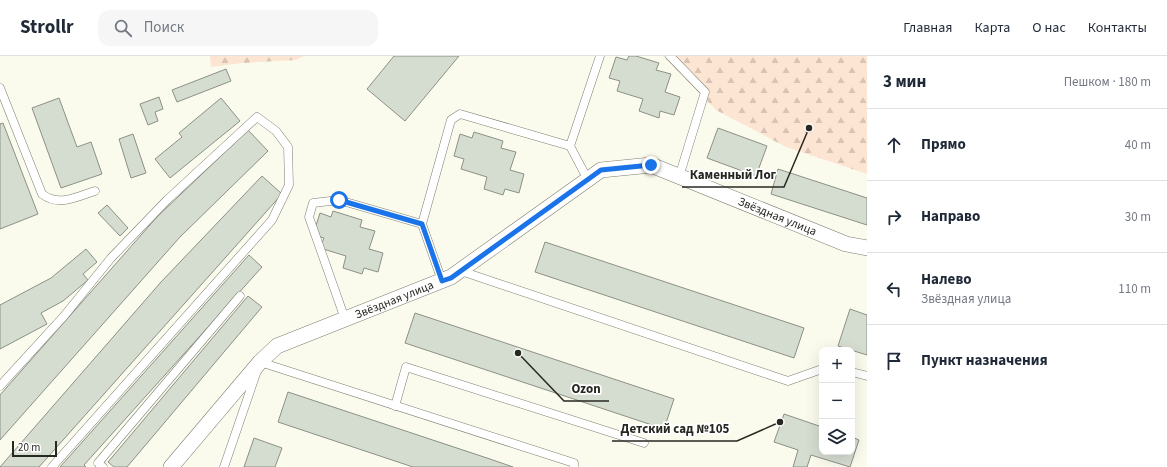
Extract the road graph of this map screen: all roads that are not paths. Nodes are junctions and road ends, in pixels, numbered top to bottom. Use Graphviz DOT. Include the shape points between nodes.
graph roads {
  1 [pos="600,56"];
  2 [pos="670,56"];
  3 [pos="0,88"];
  4 [pos="570,146"];
  5 [pos="679,177"];
  6 [pos="588,180"];
  7 [pos="95,192"];
  8 [pos="422,224"];
  9 [pos="867,248"];
  10 [pos="461,270"];
  11 [pos="442,281"];
  12 [pos="240,296"];
  13 [pos="345,319"];
  14 [pos="260,362"];
  15 [pos="819,370"];
  16 [pos="855,373"];
  17 [pos="867,376"];
  18 [pos="0,386"];
  19 [pos="395,406"];
  20 [pos="644,443"];
  21 [pos="52,467"];
  22 [pos="103,467"];
  23 [pos="170,467"];
  24 [pos="224,467"];
  25 [pos="574,467"];
  1 -- 4 [label="lane"];
  2 -- 5 [label="lane" via="704,92"];
  3 -- 7 [label="lane" via="42,194 49,200 59,202"];
  4 -- 6 [label="lane"];
  4 -- 8 [label="lane" via="460,114 451,120"];
  5 -- 6 [label="street, Звёздная улица" via="651,165 601,170"];
  5 -- 9 [label="street, Звёздная улица" via="846,244"];
  6 -- 10 [label="street, Звёздная улица"];
  8 -- 11 [label="lane"];
  8 -- 13 [label="lane" via="339,200 313,203 309,217"];
  10 -- 11 [label="street, Звёздная улица"];
  10 -- 15 [label="lane" via="788,381"];
  11 -- 13 [label="street, Звёздная улица"];
  12 -- 22 [label="lane" via="98,463"];
  13 -- 14 [label="street, Звёздная улица" via="277,346"];
  14 -- 19 [label="lane"];
  14 -- 23 [label="street, Звёздная улица"];
  14 -- 24 [label="lane"];
  16 -- 17 [label="lane"];
  18 -- 21 [label="lane" via="64,316 111,258 167,200 258,118 276,131 288,147 289,185 272,220"];
  19 -- 20 [label="lane" via="406,366"];
  19 -- 25 [label="lane" via="574,463"];
}
